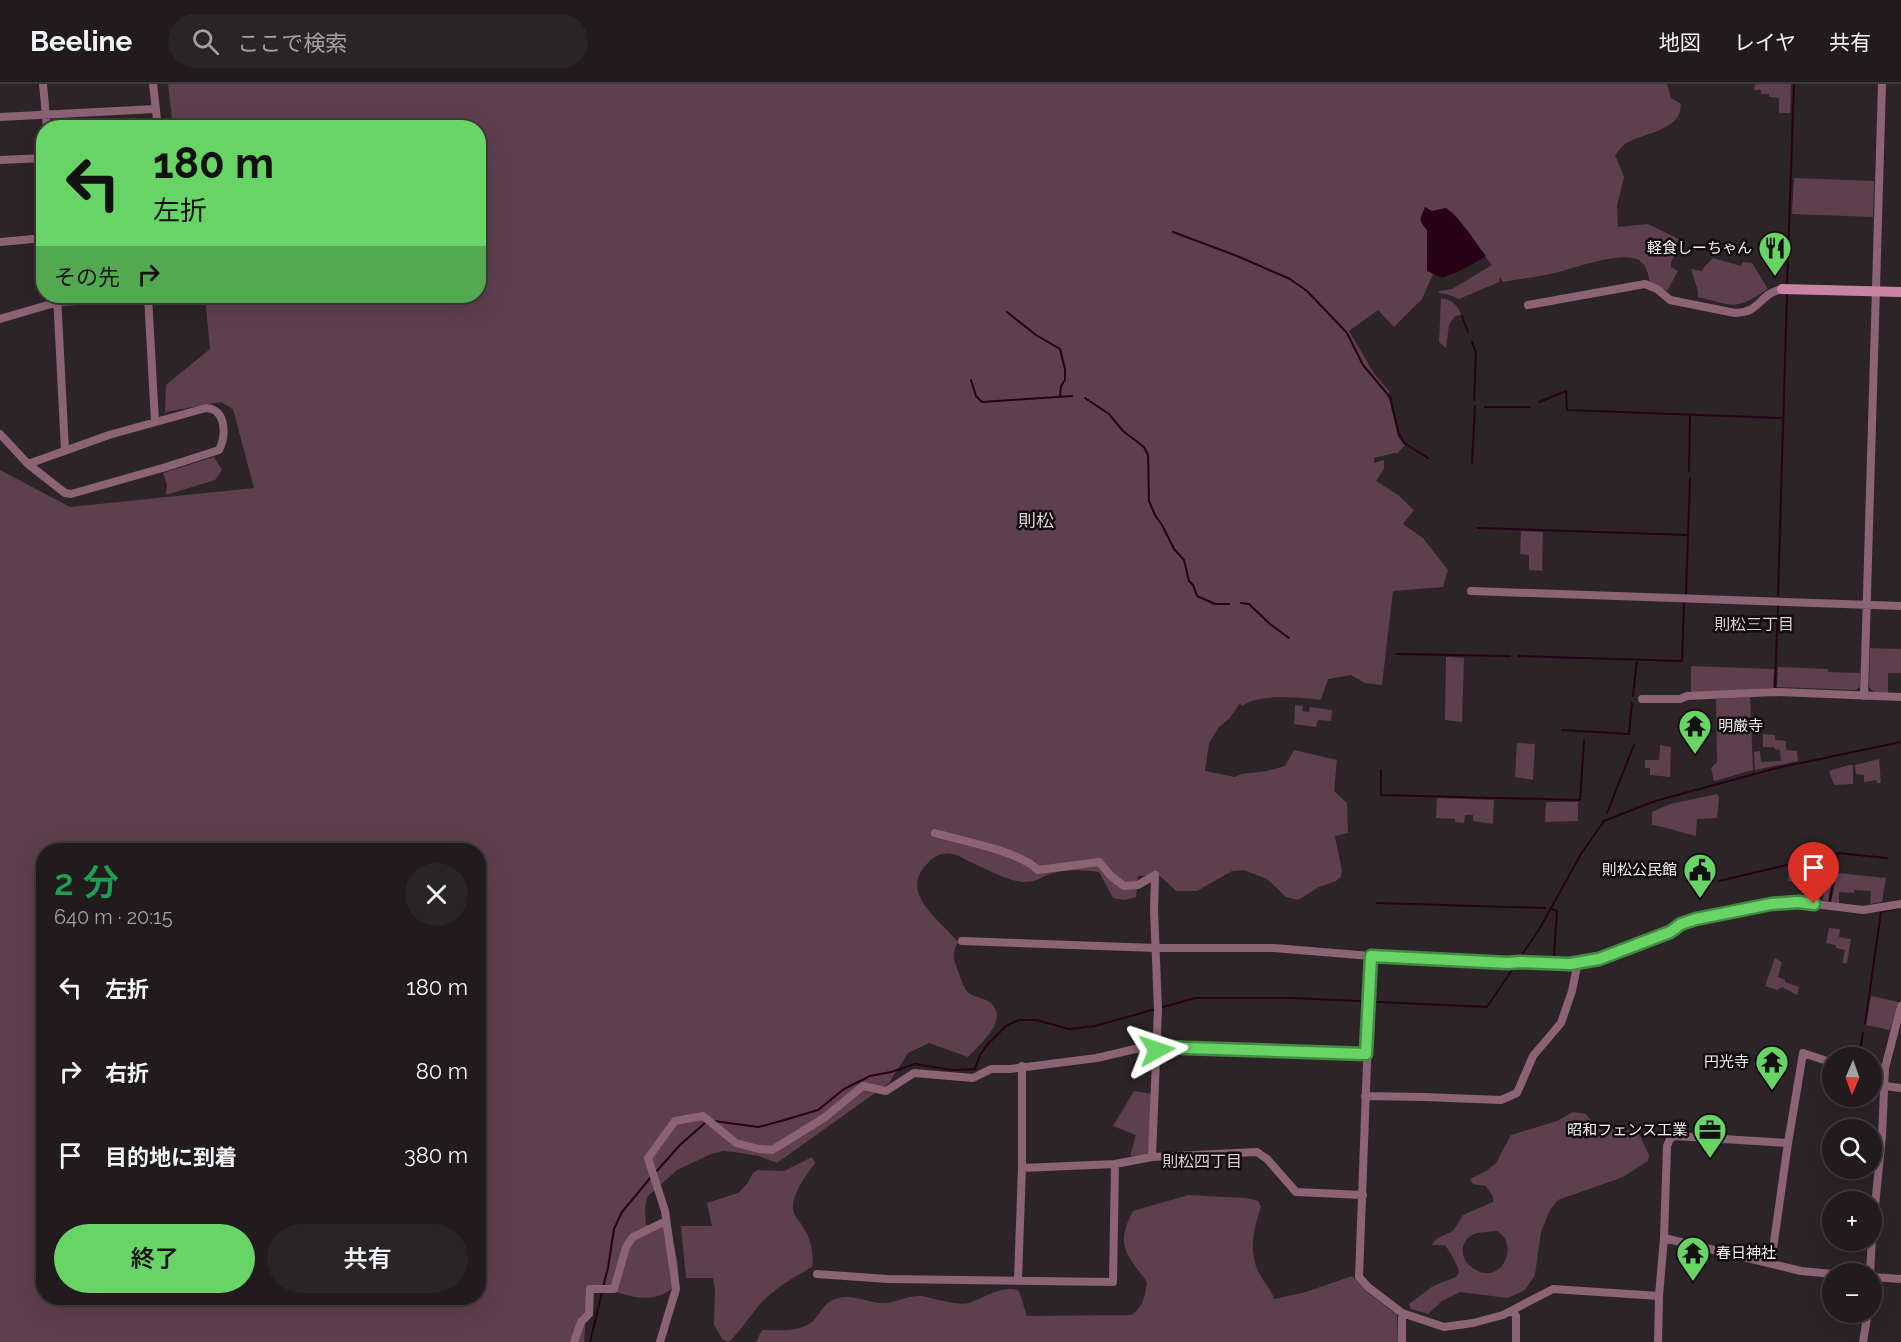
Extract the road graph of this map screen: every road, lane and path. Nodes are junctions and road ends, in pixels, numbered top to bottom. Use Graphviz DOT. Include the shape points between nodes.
graph roads {
  1 [pos="43,84"];
  2 [pos="153,84"];
  3 [pos="1882,84"];
  4 [pos="156,109"];
  5 [pos="46,116"];
  6 [pos="0,117"];
  7 [pos="46,120"];
  8 [pos="157,120"];
  9 [pos="36,158"];
  10 [pos="0,160"];
  11 [pos="36,239"];
  12 [pos="0,242"];
  13 [pos="1787,289"];
  14 [pos="1876,291"];
  15 [pos="1901,292"];
  16 [pos="46,303"];
  17 [pos="57,303"];
  18 [pos="148,303"];
  19 [pos="1528,305"];
  20 [pos="0,319"];
  21 [pos="155,422"];
  22 [pos="0,434"];
  23 [pos="65,450"];
  24 [pos="28,464"];
  25 [pos="1471,591"];
  26 [pos="1866,605"];
  27 [pos="1901,606"];
  28 [pos="1864,696"];
  29 [pos="1901,697"];
  30 [pos="1642,699"];
  31 [pos="935,833"];
  32 [pos="1901,903"];
  33 [pos="962,941"];
  34 [pos="1156,948"];
  35 [pos="1371,956"];
  36 [pos="1578,962"];
  37 [pos="1901,1006"];
  38 [pos="1157,1050"];
  39 [pos="1366,1054"];
  40 [pos="1822,1060"];
  41 [pos="1022,1066"];
  42 [pos="1882,1068"];
  43 [pos="1886,1068"];
  44 [pos="1885,1086"];
  45 [pos="1901,1088"];
  46 [pos="1365,1096"];
  47 [pos="1788,1143"];
  48 [pos="1152,1157"];
  49 [pos="1115,1164"];
  50 [pos="1022,1168"];
  51 [pos="1363,1195"];
  52 [pos="666,1221"];
  53 [pos="1665,1238"];
  54 [pos="1771,1263"];
  55 [pos="1872,1263"];
  56 [pos="1822,1273"];
  57 [pos="817,1274"];
  58 [pos="1882,1276"];
  59 [pos="1901,1279"];
  60 [pos="1018,1280"];
  61 [pos="1659,1296"];
  62 [pos="1513,1311"];
  63 [pos="1402,1313"];
  64 [pos="1866,1323"];
  65 [pos="574,1342"];
  66 [pos="660,1342"];
  67 [pos="1402,1342"];
  68 [pos="1516,1342"];
  69 [pos="1659,1342"];
  70 [pos="1863,1342"];
  1 -- 5 [label="street"];
  2 -- 4 [label="street"];
  3 -- 14 [label="street"];
  4 -- 5 [label="street"];
  4 -- 8 [label="street"];
  5 -- 6 [label="street"];
  5 -- 7 [label="street"];
  9 -- 10 [label="street"];
  11 -- 12 [label="street"];
  13 -- 14 [label="street"];
  13 -- 19 [label="street" via="1769,294 1752,309 1735,313 1670,300 1645,284"];
  14 -- 15 [label="street"];
  14 -- 26 [label="street"];
  16 -- 20 [label="street"];
  17 -- 23 [label="street"];
  18 -- 21 [label="street"];
  21 -- 23 [label="street"];
  21 -- 24 [label="street" via="210,408 223,420 223,442 217,451 70,494"];
  22 -- 24 [label="street"];
  23 -- 24 [label="street"];
  25 -- 26 [label="street"];
  26 -- 27 [label="street"];
  26 -- 28 [label="street"];
  28 -- 29 [label="street"];
  28 -- 30 [label="street" via="1775,692"];
  31 -- 34 [label="street" via="1011,855 1038,870 1099,862 1124,886 1138,885 1155,875"];
  32 -- 36 [label="street" via="1863,910 1798,902 1749,908 1681,924 1607,957"];
  33 -- 34 [label="street"];
  34 -- 35 [label="street" via="1274,948"];
  34 -- 38 [label="street"];
  35 -- 36 [label="street" via="1508,963"];
  35 -- 39 [label="street"];
  36 -- 46 [label="street" via="1561,1023 1533,1056 1517,1093 1502,1100"];
  37 -- 43 [label="street"];
  38 -- 39 [label="street" via="1170,1047"];
  38 -- 41 [label="street" via="1135,1049 1097,1058"];
  38 -- 48 [label="street"];
  39 -- 46 [label="street"];
  40 -- 47 [label="street" via="1803,1053"];
  41 -- 50 [label="street"];
  41 -- 52 [label="street" via="991,1069 973,1078 914,1073 886,1090 863,1086 824,1118 772,1149 736,1143 704,1116 675,1121 648,1158"];
  42 -- 43 [label="street"];
  43 -- 44 [label="street"];
  44 -- 45 [label="street"];
  44 -- 55 [label="street"];
  46 -- 51 [label="street"];
  47 -- 53 [label="street" via="1672,1137 1668,1146"];
  47 -- 54 [label="street"];
  48 -- 49 [label="street"];
  48 -- 51 [label="street" via="1257,1152 1296,1192"];
  49 -- 50 [label="street"];
  49 -- 60 [label="street" via="1113,1282"];
  50 -- 60 [label="street"];
  51 -- 63 [label="street" via="1359,1278"];
  52 -- 65 [label="street" via="633,1237 626,1247 614,1289 590,1289 589,1314 581,1322"];
  52 -- 66 [label="street" via="676,1289"];
  53 -- 54 [label="street"];
  53 -- 61 [label="street"];
  54 -- 56 [label="street"];
  57 -- 60 [label="street"];
  58 -- 59 [label="street"];
  61 -- 62 [label="street" via="1553,1289"];
  61 -- 69 [label="street"];
  62 -- 63 [label="street" via="1444,1327"];
  62 -- 68 [label="street"];
  63 -- 67 [label="street"];
  64 -- 70 [label="street"];
}
